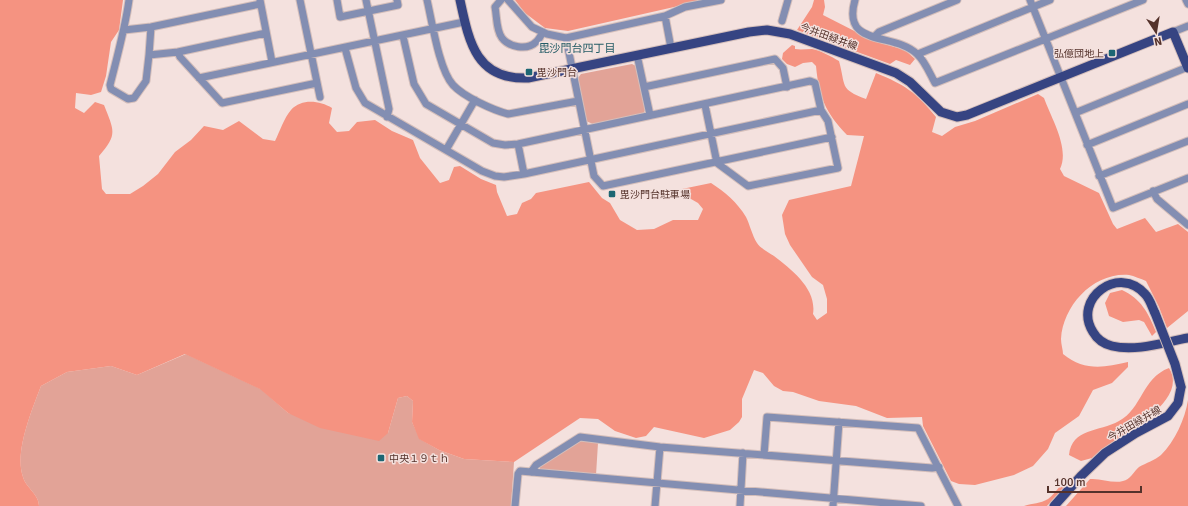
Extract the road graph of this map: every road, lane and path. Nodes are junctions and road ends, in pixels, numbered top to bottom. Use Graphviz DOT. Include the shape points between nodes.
graph roads {
  1 [pos="130,0"];
  2 [pos="300,0"];
  3 [pos="337,0"];
  4 [pos="366,0"];
  5 [pos="397,0"];
  6 [pos="427,0"];
  7 [pos="460,0"];
  8 [pos="501,0"];
  9 [pos="508,0"];
  10 [pos="721,0"];
  11 [pos="788,0"];
  12 [pos="957,0"];
  13 [pos="1050,0"];
  14 [pos="1143,0"];
  15 [pos="1186,0"];
  16 [pos="857,1"];
  17 [pos="260,2"];
  18 [pos="1031,3"];
  19 [pos="1188,4"];
  20 [pos="368,12"];
  21 [pos="665,16"];
  22 [pos="782,21"];
  23 [pos="464,22"];
  24 [pos="1188,26"];
  25 [pos="150,27"];
  26 [pos="433,29"];
  27 [pos="124,30"];
  28 [pos="543,32"];
  29 [pos="1173,32"];
  30 [pos="266,34"];
  31 [pos="403,36"];
  32 [pos="874,37"];
  33 [pos="566,38"];
  34 [pos="1045,39"];
  35 [pos="374,42"];
  36 [pos="345,48"];
  37 [pos="671,48"];
  38 [pos="178,52"];
  39 [pos="918,54"];
  40 [pos="149,55"];
  41 [pos="637,55"];
  42 [pos="311,56"];
  43 [pos="272,62"];
  44 [pos="1188,67"];
  45 [pos="572,69"];
  46 [pos="199,78"];
  47 [pos="1060,78"];
  48 [pos="317,83"];
  49 [pos="644,87"];
  50 [pos="787,87"];
  51 [pos="320,97"];
  52 [pos="475,100"];
  53 [pos="578,101"];
  54 [pos="1188,104"];
  55 [pos="705,105"];
  56 [pos="821,110"];
  57 [pos="1075,113"];
  58 [pos="650,115"];
  59 [pos="387,117"];
  60 [pos="461,124"];
  61 [pos="585,129"];
  62 [pos="711,133"];
  63 [pos="832,137"];
  64 [pos="1188,141"];
  65 [pos="518,144"];
  66 [pos="1087,146"];
  67 [pos="446,150"];
  68 [pos="591,159"];
  69 [pos="718,163"];
  70 [pos="524,174"];
  71 [pos="1099,176"];
  72 [pos="1188,178"];
  73 [pos="1153,192"];
  74 [pos="1185,218"];
  75 [pos="1188,225"];
  76 [pos="1188,338"];
  77 [pos="839,422"];
  78 [pos="660,447"];
  79 [pos="743,454"];
  80 [pos="764,455"];
  81 [pos="836,461"];
  82 [pos="939,468"];
  83 [pos="531,472"];
  84 [pos="657,484"];
  85 [pos="741,491"];
  86 [pos="834,498"];
  87 [pos="516,506"];
  88 [pos="655,506"];
  89 [pos="740,506"];
  90 [pos="833,506"];
  91 [pos="921,506"];
  92 [pos="958,506"];
  93 [pos="1054,506"];
  1 -- 27 [label="street"];
  2 -- 42 [label="street"];
  3 -- 20 [label="street" via="340,17"];
  4 -- 20 [label="street"];
  5 -- 20 [label="street" via="398,5"];
  6 -- 26 [label="street"];
  7 -- 23 [label="main road, 今井田緑井線"];
  8 -- 28 [label="street" via="495,7 498,30 502,38 520,47 531,46"];
  9 -- 28 [label="street" via="532,27"];
  10 -- 21 [label="street" via="685,7"];
  11 -- 22 [label="street"];
  12 -- 32 [label="street" via="879,32"];
  13 -- 18 [label="street"];
  14 -- 34 [label="street"];
  15 -- 19 [label="street"];
  16 -- 32 [label="street" via="852,8 853,22 862,32"];
  17 -- 25 [label="street"];
  17 -- 30 [label="street"];
  18 -- 34 [label="street"];
  18 -- 39 [label="street"];
  20 -- 35 [label="street"];
  21 -- 33 [label="street"];
  21 -- 37 [label="street"];
  23 -- 26 [label="street"];
  23 -- 45 [label="main road, 今井田緑井線" via="474,52 482,62 500,74 516,79"];
  24 -- 29 [label="street"];
  25 -- 27 [label="street"];
  25 -- 40 [label="street"];
  26 -- 31 [label="street"];
  26 -- 52 [label="street" via="446,74 454,86"];
  27 -- 40 [label="street" via="118,47 111,89 128,99 134,98 146,81"];
  28 -- 33 [label="street"];
  29 -- 44 [label="main road"];
  29 -- 47 [label="main road, 今井田緑井線"];
  30 -- 38 [label="street"];
  30 -- 43 [label="street"];
  31 -- 35 [label="street"];
  31 -- 60 [label="street" via="414,84 420,95 426,104"];
  32 -- 39 [label="street"];
  33 -- 45 [label="street"];
  34 -- 39 [label="street" via="935,83"];
  34 -- 47 [label="street"];
  35 -- 36 [label="street"];
  35 -- 59 [label="street" via="389,109"];
  36 -- 42 [label="street"];
  36 -- 59 [label="street" via="360,97"];
  37 -- 41 [label="main road, 今井田緑井線"];
  37 -- 47 [label="main road, 今井田緑井線" via="755,31 767,30 790,34 896,73 910,82 941,112 957,117"];
  38 -- 40 [label="street"];
  38 -- 46 [label="street"];
  41 -- 45 [label="main road, 今井田緑井線"];
  41 -- 49 [label="street"];
  42 -- 43 [label="street"];
  42 -- 48 [label="street"];
  43 -- 46 [label="street"];
  44 -- 57 [label="street"];
  45 -- 53 [label="street"];
  46 -- 48 [label="street" via="222,103"];
  47 -- 57 [label="street"];
  48 -- 51 [label="street"];
  49 -- 50 [label="street" via="775,59 783,68"];
  49 -- 58 [label="street"];
  50 -- 55 [label="street"];
  50 -- 56 [label="street" via="815,83"];
  52 -- 53 [label="street" via="508,114"];
  52 -- 60 [label="street"];
  53 -- 61 [label="street"];
  54 -- 66 [label="street"];
  55 -- 58 [label="street"];
  55 -- 62 [label="street"];
  56 -- 62 [label="street"];
  56 -- 63 [label="street" via="828,121"];
  57 -- 66 [label="street"];
  58 -- 61 [label="street"];
  59 -- 67 [label="street"];
  60 -- 65 [label="street" via="493,142 505,145"];
  60 -- 67 [label="street"];
  61 -- 65 [label="street"];
  61 -- 68 [label="street"];
  62 -- 68 [label="street"];
  62 -- 69 [label="street"];
  63 -- 69 [label="street"];
  63 -- 69 [label="street" via="838,168 748,186"];
  64 -- 71 [label="street"];
  65 -- 70 [label="street"];
  66 -- 71 [label="street"];
  67 -- 70 [label="street" via="495,176"];
  68 -- 69 [label="street" via="594,176 603,186"];
  68 -- 70 [label="street"];
  71 -- 73 [label="street" via="1113,208"];
  72 -- 73 [label="street"];
  73 -- 74 [label="street" via="1157,199"];
  74 -- 75 [label="street"];
  76 -- 93 [label="main road, 今井田緑井線, bridge" via="1143,346 1126,348 1105,344 1097,338 1089,323 1089,304 1098,290 1121,282 1137,287 1145,294 1155,313 1175,364 1181,387 1178,403 1168,416 1105,453"];
  77 -- 80 [label="street" via="767,417"];
  77 -- 81 [label="street"];
  77 -- 82 [label="street" via="918,428"];
  78 -- 79 [label="street"];
  78 -- 83 [label="street" via="580,436 536,464"];
  78 -- 84 [label="street"];
  79 -- 80 [label="street"];
  79 -- 85 [label="street"];
  80 -- 81 [label="street"];
  81 -- 82 [label="street"];
  81 -- 86 [label="street"];
  82 -- 92 [label="street"];
  83 -- 84 [label="street"];
  83 -- 87 [label="street" via="520,471 518,474"];
  84 -- 85 [label="street"];
  84 -- 88 [label="street"];
  85 -- 86 [label="street"];
  85 -- 89 [label="street"];
  86 -- 90 [label="street"];
  86 -- 91 [label="street"];
}
